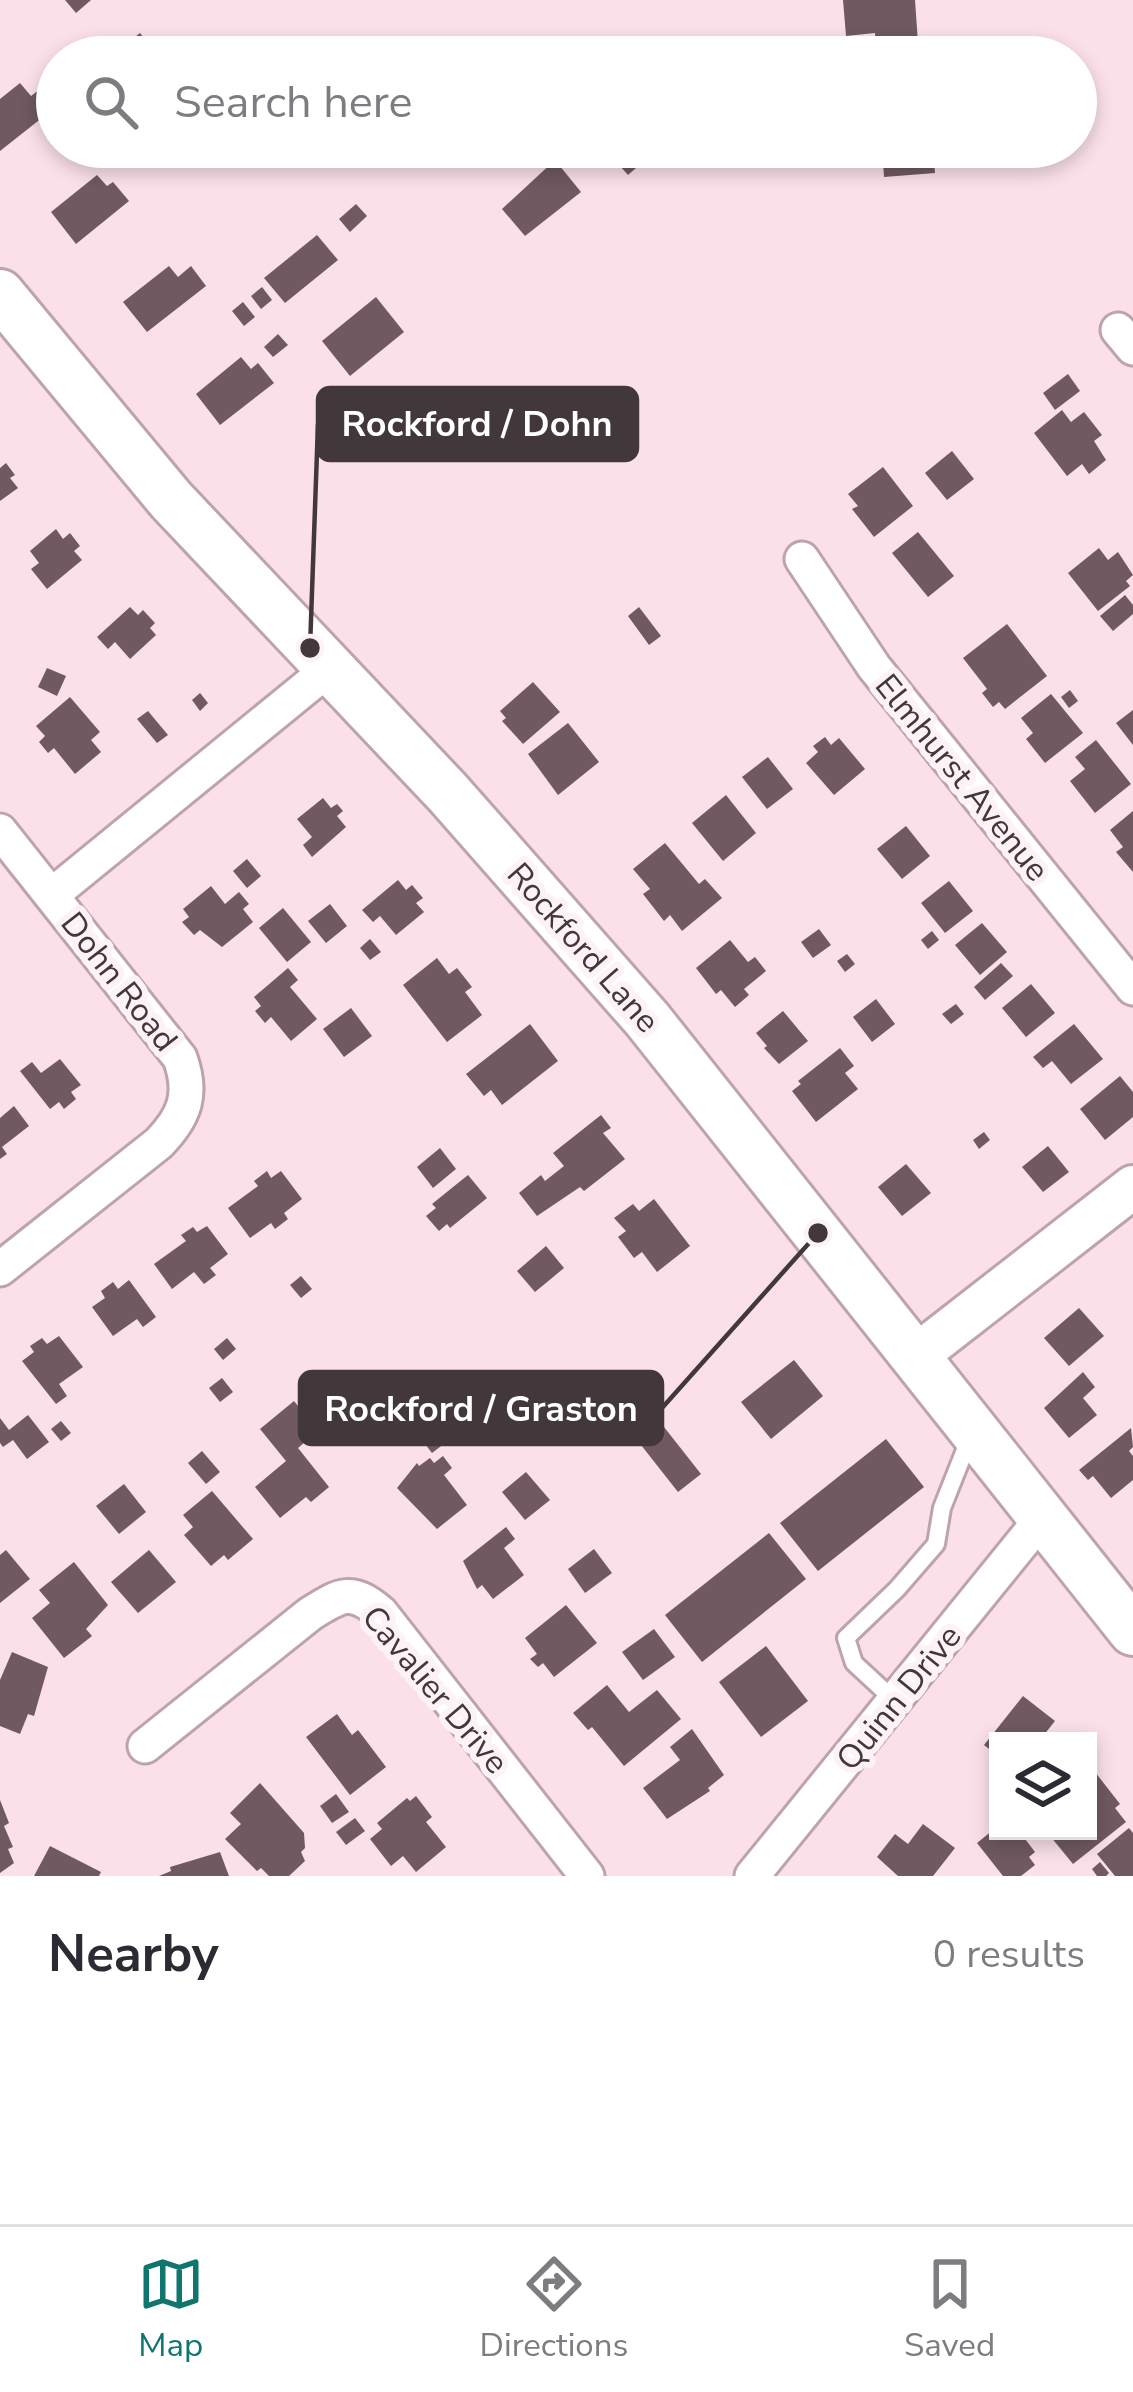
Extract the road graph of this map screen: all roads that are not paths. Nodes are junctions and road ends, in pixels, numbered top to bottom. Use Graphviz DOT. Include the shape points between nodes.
graph roads {
  1 [pos="0,294"];
  2 [pos="802,559"];
  3 [pos="330,668"];
  4 [pos="0,831"];
  5 [pos="52,894"];
  6 [pos="1133,988"];
  7 [pos="1133,1187"];
  8 [pos="0,1269"];
  9 [pos="916,1356"];
  10 [pos="973,1428"];
  11 [pos="1043,1517"];
  12 [pos="1133,1631"];
  13 [pos="896,1702"];
  14 [pos="145,1746"];
  15 [pos="587,1876"];
  16 [pos="752,1876"];
  1 -- 3 [label="main road, Rockford Lane" via="172,500"];
  2 -- 6 [label="street, Elmhurst Avenue" via="874,667"];
  3 -- 5 [label="street, Dohn Road"];
  3 -- 9 [label="main road, Rockford Lane" via="647,1019"];
  4 -- 5 [label="street"];
  5 -- 8 [label="street, Dohn Road" via="180,1058 188,1098 159,1143"];
  7 -- 9 [label="street"];
  9 -- 10 [label="main road, Rockford Lane"];
  10 -- 11 [label="main road, Rockford Lane"];
  10 -- 13 [label="lane" via="936,1544 845,1639 854,1664"];
  11 -- 12 [label="main road, Rockford Lane"];
  11 -- 13 [label="street, Quinn Drive"];
  13 -- 16 [label="street, Quinn Drive"];
  14 -- 15 [label="street, Cavalier Drive" via="310,1614 337,1597 365,1600"];
}
